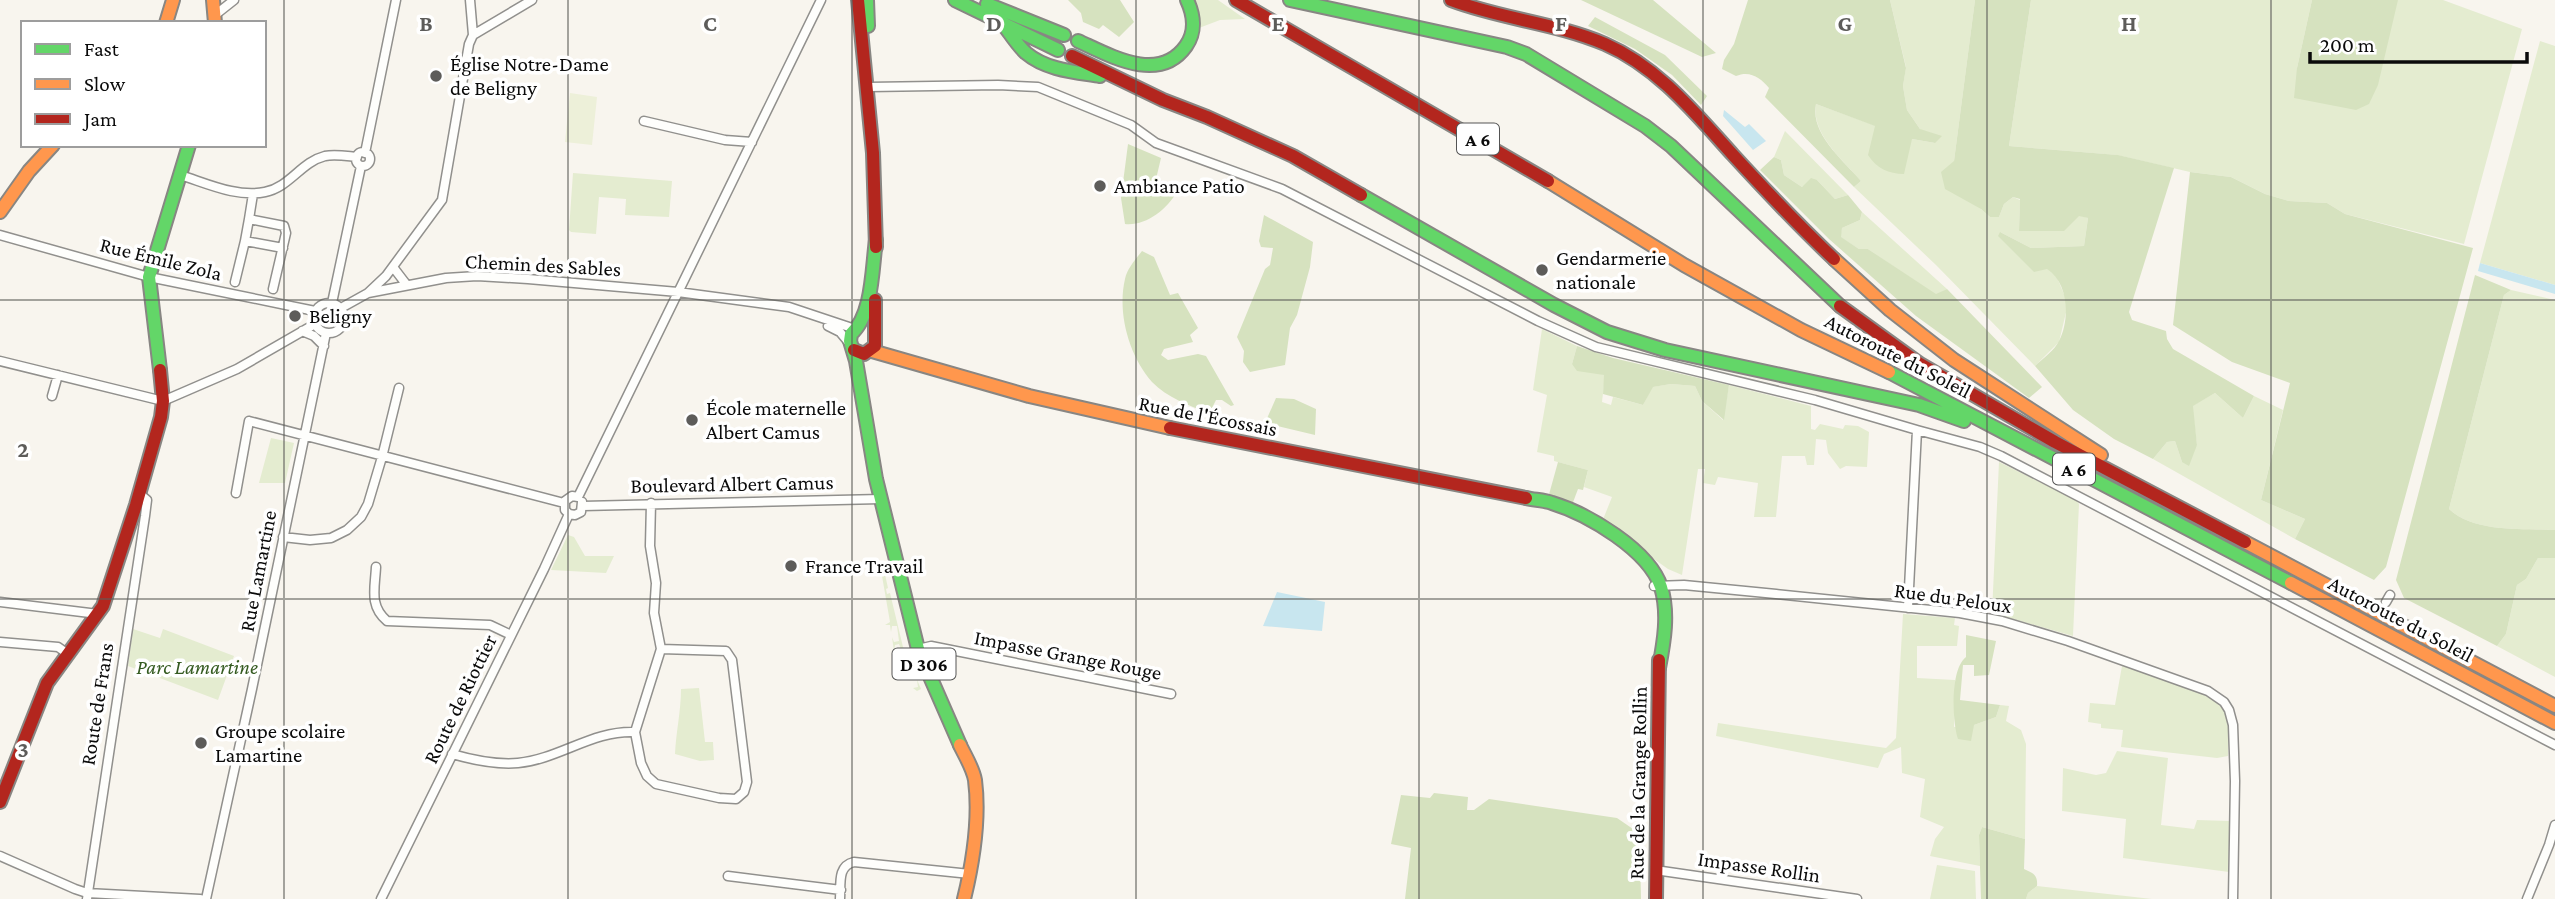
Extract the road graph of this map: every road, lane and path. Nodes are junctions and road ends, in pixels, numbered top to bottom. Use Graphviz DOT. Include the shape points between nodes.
graph roads {
  1 [pos="173,0"];
  2 [pos="234,0"];
  3 [pos="396,0"];
  4 [pos="470,0"];
  5 [pos="532,0"];
  6 [pos="821,0"];
  7 [pos="858,0"];
  8 [pos="867,0"];
  9 [pos="956,0"];
  10 [pos="978,0"];
  11 [pos="1187,0"];
  12 [pos="1236,0"];
  13 [pos="1290,0"];
  14 [pos="1451,0"];
  15 [pos="216,9"];
  16 [pos="998,19"];
  17 [pos="167,21"];
  18 [pos="473,35"];
  19 [pos="1064,35"];
  20 [pos="1078,41"];
  21 [pos="1058,50"];
  22 [pos="1072,56"];
  23 [pos="1118,79"];
  24 [pos="869,92"];
  25 [pos="644,121"];
  26 [pos="752,142"];
  27 [pos="50,147"];
  28 [pos="188,147"];
  29 [pos="361,159"];
  30 [pos="180,174"];
  31 [pos="253,194"];
  32 [pos="0,212"];
  33 [pos="249,219"];
  34 [pos="0,235"];
  35 [pos="876,240"];
  36 [pos="245,241"];
  37 [pos="283,248"];
  38 [pos="389,272"];
  39 [pos="149,276"];
  40 [pos="235,282"];
  41 [pos="403,286"];
  42 [pos="273,289"];
  43 [pos="678,292"];
  44 [pos="368,293"];
  45 [pos="332,303"];
  46 [pos="341,308"];
  47 [pos="315,311"];
  48 [pos="807,314"];
  49 [pos="315,324"];
  50 [pos="857,328"];
  51 [pos="302,331"];
  52 [pos="326,333"];
  53 [pos="876,334"];
  54 [pos="324,345"];
  55 [pos="852,347"];
  56 [pos="870,352"];
  57 [pos="897,358"];
  58 [pos="0,361"];
  59 [pos="58,375"];
  60 [pos="399,388"];
  61 [pos="52,396"];
  62 [pos="163,401"];
  63 [pos="1917,429"];
  64 [pos="303,436"];
  65 [pos="872,449"];
  66 [pos="382,457"];
  67 [pos="236,493"];
  68 [pos="578,497"];
  69 [pos="881,499"];
  70 [pos="564,503"];
  71 [pos="651,503"];
  72 [pos="139,506"];
  73 [pos="583,506"];
  74 [pos="569,514"];
  75 [pos="2198,516"];
  76 [pos="283,537"];
  77 [pos="2224,548"];
  78 [pos="376,566"];
  79 [pos="1657,585"];
  80 [pos="0,602"];
  81 [pos="1908,608"];
  82 [pos="99,615"];
  83 [pos="511,635"];
  84 [pos="0,642"];
  85 [pos="661,649"];
  86 [pos="918,649"];
  87 [pos="68,654"];
  88 [pos="1171,694"];
  89 [pos="2555,706"];
  90 [pos="2555,723"];
  91 [pos="635,732"];
  92 [pos="2555,745"];
  93 [pos="452,754"];
  94 [pos="0,802"];
  95 [pos="2555,825"];
  96 [pos="0,856"];
  97 [pos="1655,870"];
  98 [pos="970,874"];
  99 [pos="728,876"];
  100 [pos="841,895"];
  101 [pos="87,896"];
  102 [pos="200,899"];
  103 [pos="206,899"];
  104 [pos="381,899"];
  105 [pos="964,899"];
  106 [pos="970,899"];
  107 [pos="1656,899"];
  108 [pos="1857,899"];
  109 [pos="2233,899"];
  110 [pos="2527,899"];
  1 -- 17 [label="main road"];
  2 -- 15 [label="street"];
  3 -- 29 [label="street"];
  4 -- 18 [label="street"];
  5 -- 18 [label="street"];
  6 -- 26 [label="street"];
  7 -- 24 [label="main road" via="861,55"];
  8 -- 24 [label="main road"];
  9 -- 16 [label="main road"];
  10 -- 19 [label="main road"];
  11 -- 20 [label="main road" via="1193,17 1191,36 1182,53 1166,63 1141,65"];
  12 -- 77 [label="main road, Autoroute du Soleil / A 6" via="1684,265"];
  13 -- 75 [label="main road, Autoroute du Soleil / A 6" via="1526,54 1671,146 1829,297 1882,339 1960,389"];
  14 -- 75 [label="main road" via="1588,37 1650,71 1809,235 1904,321 1974,375"];
  16 -- 21 [label="main road"];
  16 -- 23 [label="main road" via="1032,58 1063,70"];
  18 -- 38 [label="street" via="442,200"];
  22 -- 23 [label="main road"];
  23 -- 77 [label="main road" via="1293,156 1607,332 1665,350 1936,410"];
  24 -- 35 [label="main road"];
  24 -- 63 [label="street" via="1038,87 1131,125 1156,143 1282,189 1596,347"];
  25 -- 26 [label="street"];
  26 -- 43 [label="street"];
  27 -- 32 [label="main road"];
  28 -- 30 [label="main road, Route de Frans"];
  29 -- 31 [label="street" via="323,156 286,184"];
  29 -- 45 [label="street"];
  30 -- 31 [label="street"];
  30 -- 39 [label="main road, Route de Frans"];
  31 -- 33 [label="street"];
  33 -- 36 [label="street"];
  33 -- 37 [label="street" via="284,226"];
  34 -- 39 [label="street, Rue Émile Zola"];
  35 -- 50 [label="main road" via="866,313"];
  35 -- 53 [label="main road"];
  36 -- 37 [label="street"];
  36 -- 40 [label="street"];
  37 -- 42 [label="street"];
  38 -- 41 [label="street"];
  38 -- 44 [label="street"];
  39 -- 47 [label="street, Rue Émile Zola"];
  39 -- 62 [label="main road, Route de Frans"];
  41 -- 43 [label="street, Chemin des Sables" via="477,276"];
  41 -- 44 [label="street, Chemin des Sables"];
  43 -- 48 [label="street, Chemin des Sables" via="789,307"];
  43 -- 68 [label="street"];
  44 -- 46 [label="street"];
  45 -- 46 [label="street"];
  45 -- 47 [label="street"];
  46 -- 52 [label="street" via="343,323"];
  47 -- 49 [label="street"];
  48 -- 50 [label="street"];
  48 -- 55 [label="street" via="840,332"];
  49 -- 51 [label="street"];
  49 -- 52 [label="street"];
  50 -- 53 [label="main road" via="870,327"];
  50 -- 55 [label="main road" via="850,337"];
  51 -- 54 [label="street"];
  51 -- 62 [label="street" via="237,369"];
  52 -- 54 [label="street, Rue Lamartine"];
  53 -- 56 [label="main road"];
  53 -- 57 [label="main road"];
  54 -- 64 [label="street, Rue Lamartine"];
  55 -- 56 [label="main road" via="860,354"];
  55 -- 65 [label="main road, D 306"];
  56 -- 57 [label="main road, Rue de l'Écossais"];
  56 -- 65 [label="main road, D 306" via="865,374"];
  57 -- 79 [label="main road, Rue de l'Écossais" via="1073,407 1549,507 1604,535 1640,563"];
  58 -- 59 [label="street"];
  59 -- 61 [label="street"];
  59 -- 62 [label="street"];
  60 -- 66 [label="street"];
  62 -- 72 [label="main road, Route de Frans"];
  63 -- 81 [label="street"];
  63 -- 92 [label="street" via="2001,456"];
  64 -- 66 [label="street"];
  64 -- 67 [label="street" via="249,422"];
  64 -- 76 [label="street, Rue Lamartine"];
  65 -- 69 [label="main road, D 306"];
  66 -- 70 [label="street"];
  66 -- 76 [label="street" via="368,504 347,530 331,538"];
  68 -- 70 [label="street" via="569,497"];
  68 -- 73 [label="street"];
  69 -- 71 [label="street, Boulevard Albert Camus"];
  69 -- 86 [label="main road, D 306"];
  70 -- 74 [label="street"];
  71 -- 73 [label="street, Boulevard Albert Camus"];
  71 -- 85 [label="street" via="654,613"];
  72 -- 82 [label="main road"];
  72 -- 101 [label="street, Route de Frans"];
  73 -- 74 [label="street" via="578,514"];
  74 -- 83 [label="street, Route de Riottier"];
  75 -- 89 [label="main road, Autoroute du Soleil / A 6"];
  76 -- 103 [label="street, Rue Lamartine"];
  77 -- 90 [label="main road, Autoroute du Soleil / A 6"];
  78 -- 83 [label="street" via="377,612 387,621 490,625"];
  79 -- 81 [label="street, Rue du Peloux"];
  79 -- 97 [label="main road, Rue de la Grange Rollin"];
  80 -- 82 [label="street"];
  81 -- 109 [label="street, Rue du Peloux" via="2021,626 2208,691 2224,702 2233,725"];
  82 -- 87 [label="main road"];
  83 -- 93 [label="street, Route de Riottier"];
  84 -- 87 [label="street" via="58,647"];
  85 -- 91 [label="street"];
  85 -- 91 [label="street" via="717,650 732,660 747,782 744,792 736,799 719,799 656,784 647,776"];
  86 -- 88 [label="street, Impasse Grange Rouge" via="931,646"];
  86 -- 98 [label="main road, D 306" via="975,778"];
  87 -- 94 [label="main road" via="47,683"];
  91 -- 93 [label="street" via="615,731 517,763"];
  93 -- 104 [label="street, Route de Riottier"];
  95 -- 110 [label="street"];
  96 -- 101 [label="street"];
  97 -- 107 [label="main road, Rue de la Grange Rollin"];
  97 -- 108 [label="street, Impasse Rollin"];
  98 -- 100 [label="street" via="854,862 842,869"];
  98 -- 105 [label="main road, D 306"];
  98 -- 106 [label="main road, D 306"];
  99 -- 100 [label="street"];
  101 -- 102 [label="street"];
}
